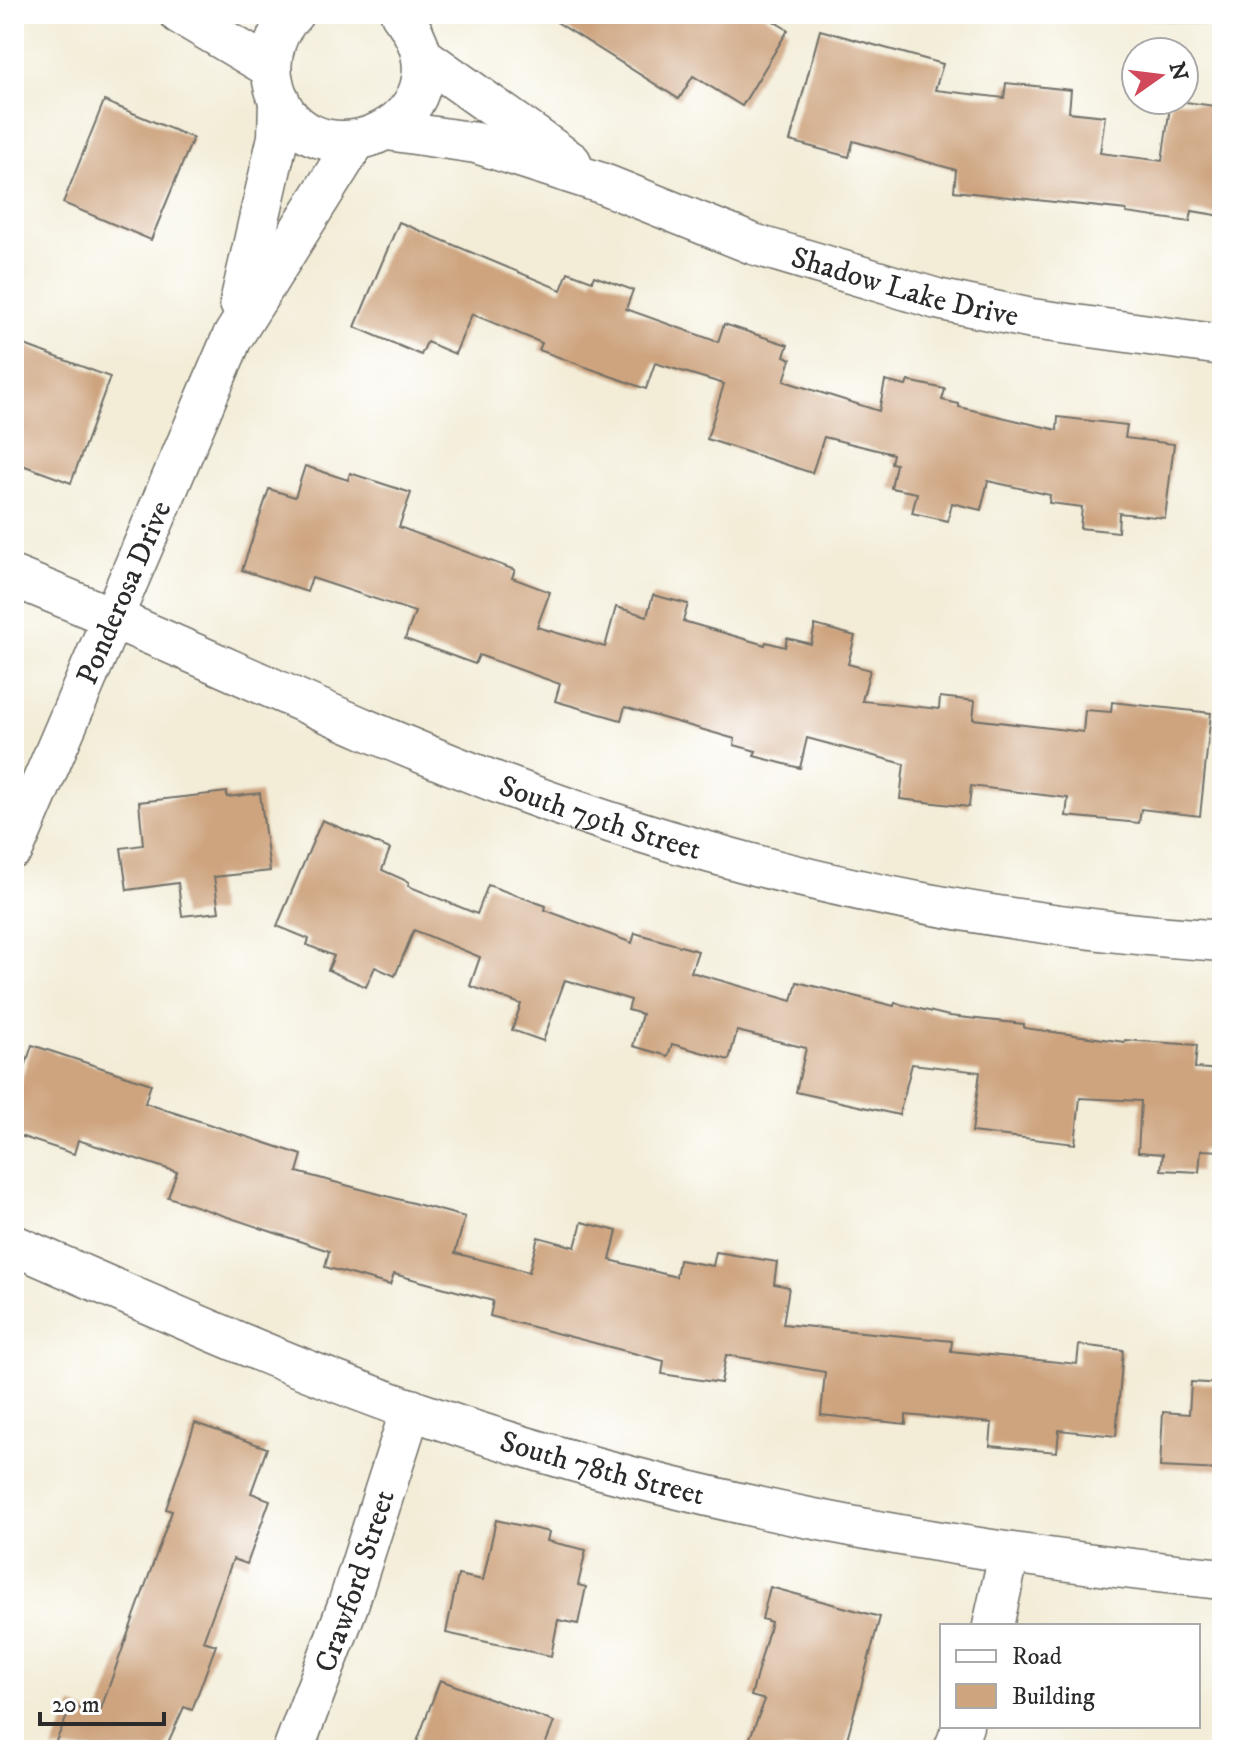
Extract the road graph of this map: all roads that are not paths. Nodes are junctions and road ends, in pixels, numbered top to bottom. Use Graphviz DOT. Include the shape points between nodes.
graph roads {
  1 [pos="180,14"];
  2 [pos="293,14"];
  3 [pos="413,29"];
  4 [pos="275,84"];
  5 [pos="372,136"];
  6 [pos="601,183"];
  7 [pos="232,338"];
  8 [pos="1222,345"];
  9 [pos="14,577"];
  10 [pos="111,618"];
  11 [pos="14,848"];
  12 [pos="1222,941"];
  13 [pos="14,1245"];
  14 [pos="411,1409"];
  15 [pos="1009,1554"];
  16 [pos="1222,1579"];
  17 [pos="993,1624"];
  18 [pos="962,1728"];
  19 [pos="293,1750"];
  20 [pos="954,1750"];
  1 -- 4 [label="street"];
  2 -- 4 [label="street, Ponderosa Drive" via="273,50"];
  3 -- 5 [label="street, Ponderosa Drive" via="419,90 401,119"];
  3 -- 6 [label="street, Shadow Lake Drive"];
  4 -- 5 [label="street, Shadow Lake Drive" via="302,128 336,141"];
  4 -- 7 [label="street, Ponderosa Drive" via="278,137"];
  5 -- 6 [label="street, Shadow Lake Drive" via="476,143"];
  5 -- 7 [label="street, Ponderosa Drive"];
  6 -- 8 [label="street, Shadow Lake Drive" via="753,244 937,299 1032,319"];
  7 -- 10 [label="street, Ponderosa Drive"];
  9 -- 10 [label="street, South 79th Street"];
  10 -- 11 [label="street, Ponderosa Drive"];
  10 -- 12 [label="street, South 79th Street" via="499,783 683,846 977,913"];
  13 -- 14 [label="street, South 78th Street"];
  14 -- 15 [label="street, South 78th Street" via="556,1456 733,1503"];
  14 -- 19 [label="street, Crawford Street" via="348,1605"];
  15 -- 16 [label="street, South 78th Street"];
  15 -- 17 [label="street"];
  18 -- 20 [label="street"];
}
